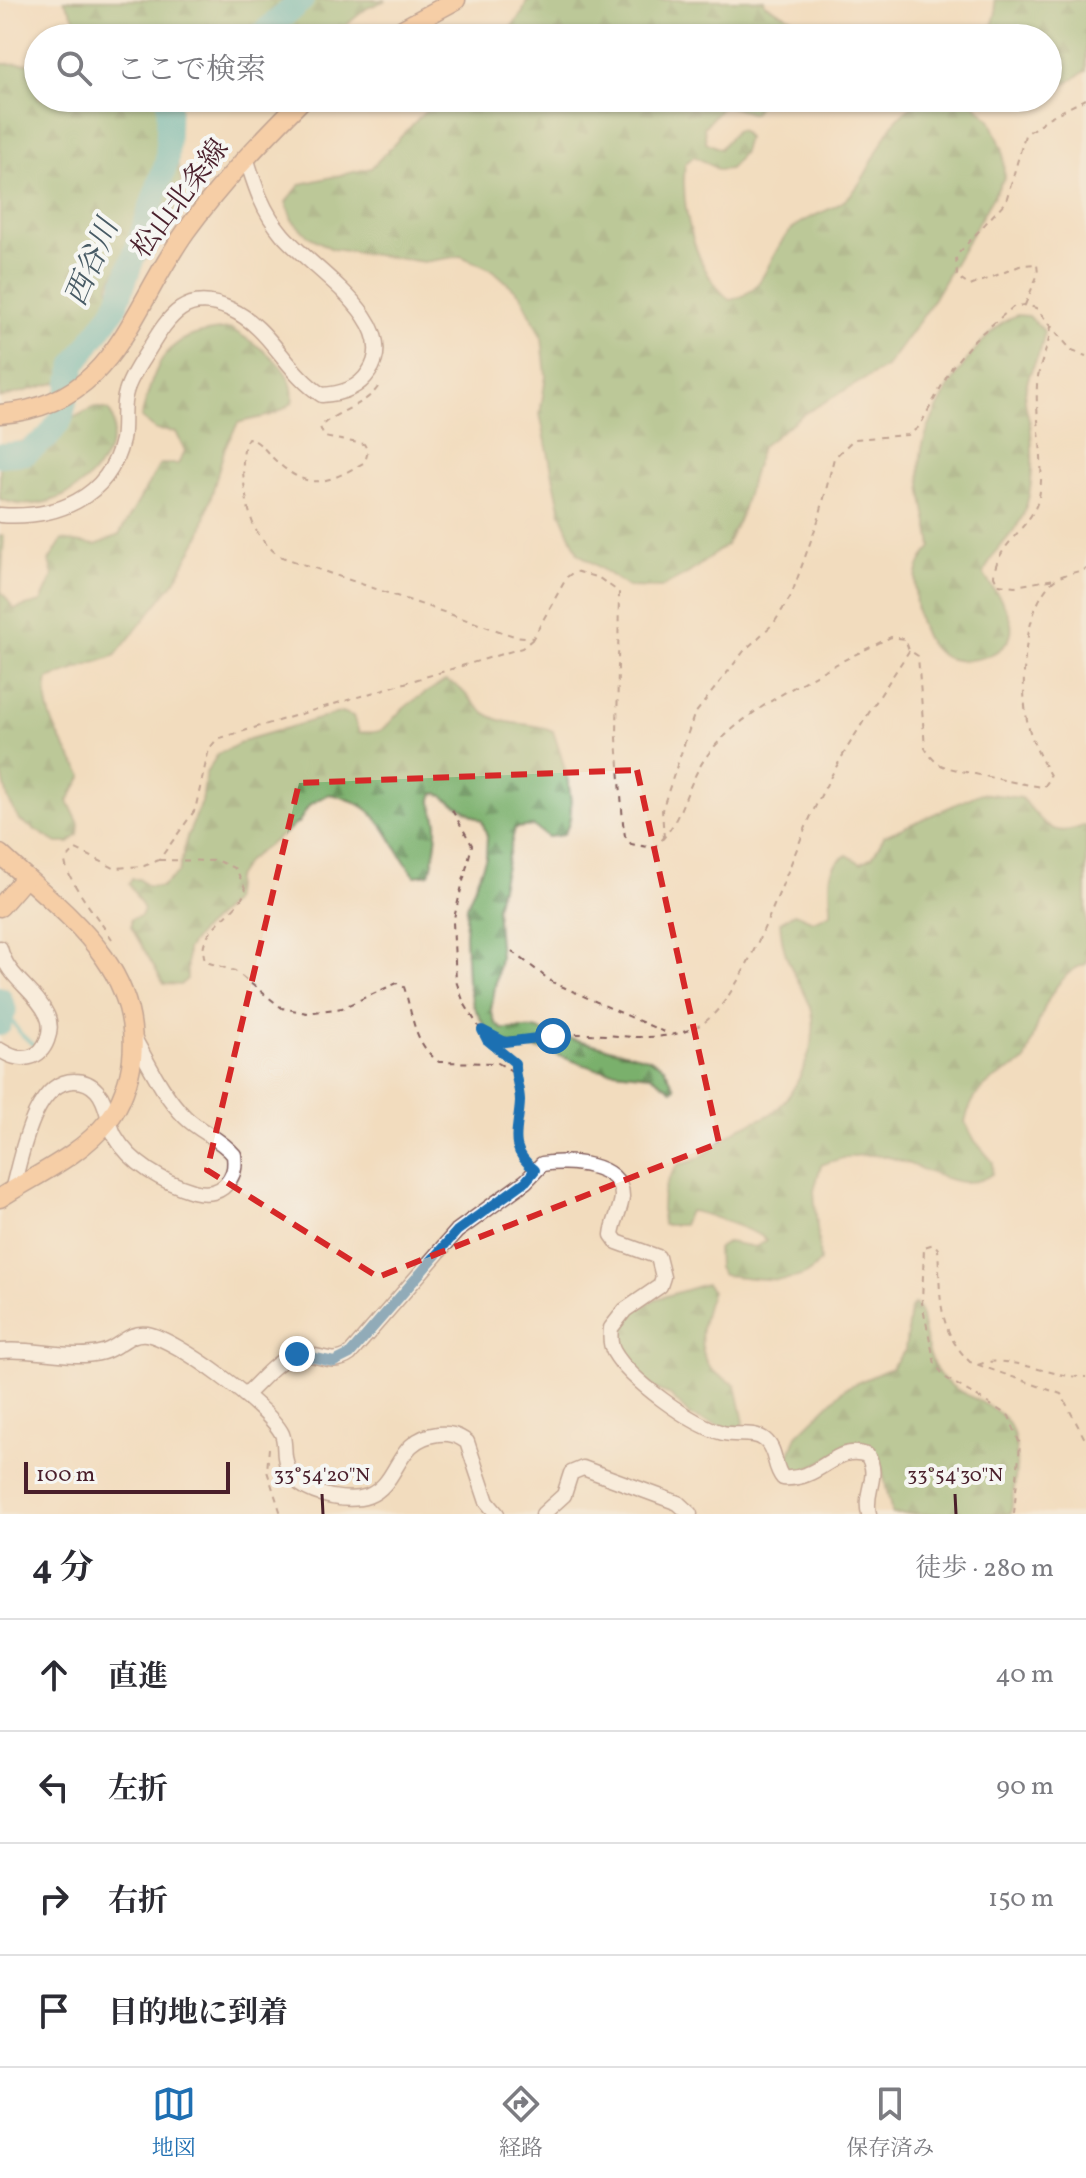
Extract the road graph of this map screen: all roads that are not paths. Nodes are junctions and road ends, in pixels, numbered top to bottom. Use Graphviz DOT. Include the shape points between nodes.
graph roads {
  1 [pos="456,0"];
  2 [pos="412,24"];
  3 [pos="290,112"];
  4 [pos="246,157"];
  5 [pos="0,414"];
  6 [pos="0,515"];
  7 [pos="0,854"];
  8 [pos="25,878"];
  9 [pos="0,907"];
  10 [pos="0,948"];
  11 [pos="134,1038"];
  12 [pos="0,1050"];
  13 [pos="110,1119"];
  14 [pos="6,1194"];
  15 [pos="0,1351"];
  16 [pos="245,1395"];
  17 [pos="497,1514"];
  18 [pos="543,1514"];
  19 [pos="690,1514"];
  20 [pos="869,1514"];
  1 -- 2 [label="main road"];
  3 -- 4 [label="main road, 松山北条線"];
  4 -- 5 [label="main road, 松山北条線" via="169,254 117,349 89,382 53,404"];
  4 -- 6 [label="street" via="261,205 282,235 367,317 378,339 368,374 355,387 322,395 253,323 228,308 183,306 169,316 126,392 121,441 107,476 91,495 65,508"];
  7 -- 8 [label="main road"];
  8 -- 9 [label="main road"];
  8 -- 11 [label="main road" via="74,919 108,961 127,1000"];
  10 -- 12 [label="street" via="12,976 47,1015 49,1027 36,1055 17,1058"];
  11 -- 13 [label="main road" via="131,1068"];
  11 -- 13 [label="street" via="167,1097 234,1155 234,1173 214,1193 164,1181 126,1148"];
  13 -- 14 [label="main road" via="53,1167"];
  13 -- 14 [label="street" via="93,1087 72,1080 50,1091 37,1111"];
  15 -- 16 [label="street" via="90,1354 143,1334 181,1347"];
  16 -- 17 [label="street" via="280,1430 285,1459 298,1484 318,1494 370,1495 417,1439 459,1436 467,1442 487,1502"];
  16 -- 20 [label="street" via="285,1358 297,1354 334,1362 350,1354 457,1231 535,1170 552,1162 604,1169 619,1184 622,1196 612,1235 617,1242 658,1257 662,1266 660,1286 625,1310 611,1328 615,1353 689,1419 766,1441 783,1478 815,1474 847,1453 867,1455 874,1480 866,1504"];
  18 -- 19 [label="street" via="564,1495 571,1473 583,1468 678,1503"];
}
